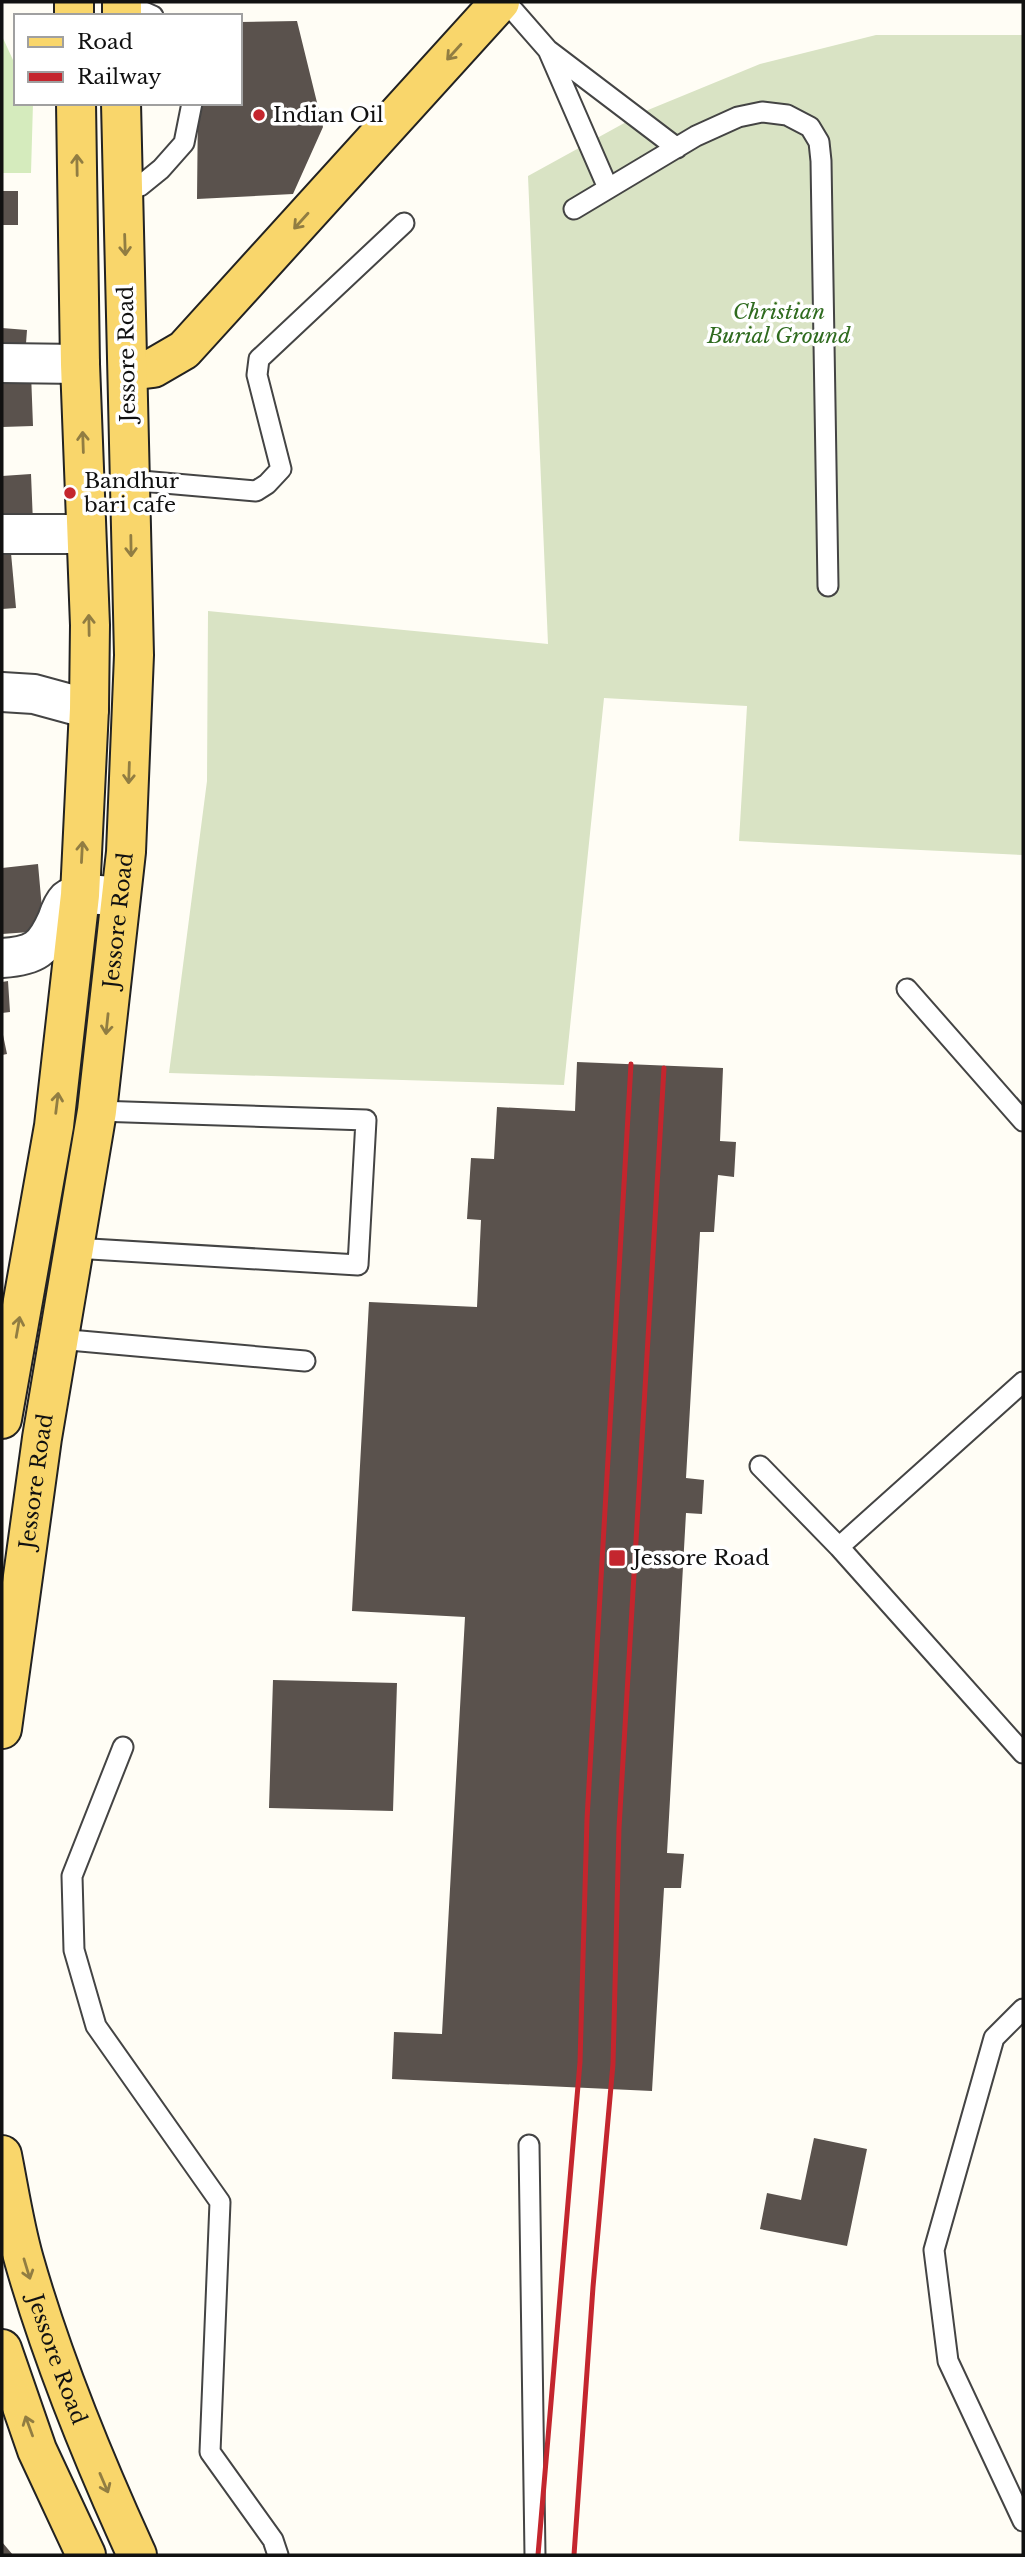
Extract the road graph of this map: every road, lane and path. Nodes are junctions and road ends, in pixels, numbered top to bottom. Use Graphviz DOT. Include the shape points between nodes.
graph roads {
  1 [pos="500,2"];
  2 [pos="506,2"];
  3 [pos="548,50"];
  4 [pos="76,105"];
  5 [pos="121,105"];
  6 [pos="192,105"];
  7 [pos="677,148"];
  8 [pos="608,188"];
  9 [pos="123,192"];
  10 [pos="575,209"];
  11 [pos="404,223"];
  12 [pos="2,363"];
  13 [pos="80,364"];
  14 [pos="128,371"];
  15 [pos="130,480"];
  16 [pos="2,534"];
  17 [pos="86,534"];
  18 [pos="828,586"];
  19 [pos="2,692"];
  20 [pos="89,709"];
  21 [pos="80,895"];
  22 [pos="120,895"];
  23 [pos="2,958"];
  24 [pos="907,989"];
  25 [pos="97,1111"];
  26 [pos="1023,1121"];
  27 [pos="74,1248"];
  28 [pos="58,1339"];
  29 [pos="305,1361"];
  30 [pos="1023,1382"];
  31 [pos="2,1419"];
  32 [pos="760,1466"];
  33 [pos="839,1547"];
  34 [pos="2,1729"];
  35 [pos="122,1747"];
  36 [pos="1023,1753"];
  37 [pos="1023,2009"];
  38 [pos="529,2145"];
  39 [pos="2,2155"];
  40 [pos="9,2231"];
  41 [pos="2,2349"];
  42 [pos="1023,2521"];
  43 [pos="86,2555"];
  44 [pos="137,2555"];
  45 [pos="278,2555"];
  46 [pos="535,2555"];
  1 -- 14 [label="main road, one-way" via="184,350 152,368"];
  2 -- 3 [label="lane"];
  3 -- 7 [label="lane"];
  3 -- 8 [label="lane"];
  13 -- 4 [label="main road, Jessore Road, one-way"];
  5 -- 9 [label="main road, Jessore Road"];
  6 -- 9 [label="lane" via="184,143 161,169"];
  7 -- 8 [label="lane"];
  7 -- 18 [label="lane" via="738,117 762,112 787,115 810,127 819,142"];
  8 -- 10 [label="lane"];
  9 -- 14 [label="main road, Jessore Road, one-way"];
  11 -- 15 [label="lane" via="259,359 257,375 281,469 267,484 256,491"];
  12 -- 13 [label="street"];
  17 -- 13 [label="main road, Jessore Road, one-way"];
  14 -- 15 [label="main road, Jessore Road"];
  15 -- 22 [label="main road, Jessore Road, one-way" via="134,655"];
  16 -- 17 [label="street"];
  20 -- 17 [label="main road, Jessore Road, one-way"];
  19 -- 20 [label="street" via="34,694"];
  21 -- 20 [label="main road, Jessore Road, one-way"];
  21 -- 22 [label="street"];
  21 -- 23 [label="street" via="63,905 47,943 28,954"];
  31 -- 21 [label="main road, Jessore Road, one-way" via="54,1126"];
  22 -- 25 [label="main road, Jessore Road, one-way"];
  24 -- 26 [label="lane"];
  25 -- 27 [label="main road, Jessore Road"];
  25 -- 27 [label="lane" via="366,1120 358,1265"];
  27 -- 28 [label="main road, Jessore Road"];
  28 -- 29 [label="lane"];
  28 -- 34 [label="main road, Jessore Road"];
  30 -- 33 [label="lane"];
  32 -- 33 [label="lane"];
  33 -- 36 [label="lane"];
  35 -- 45 [label="lane" via="72,1876 74,1950 96,2026 220,2202 210,2452 273,2540"];
  37 -- 42 [label="lane" via="994,2038 934,2250 948,2361"];
  38 -- 46 [label="lane"];
  39 -- 40 [label="main road, Jessore Road"];
  40 -- 44 [label="main road, Jessore Road, one-way" via="56,2364"];
  43 -- 41 [label="main road, one-way" via="37,2450"];
}
